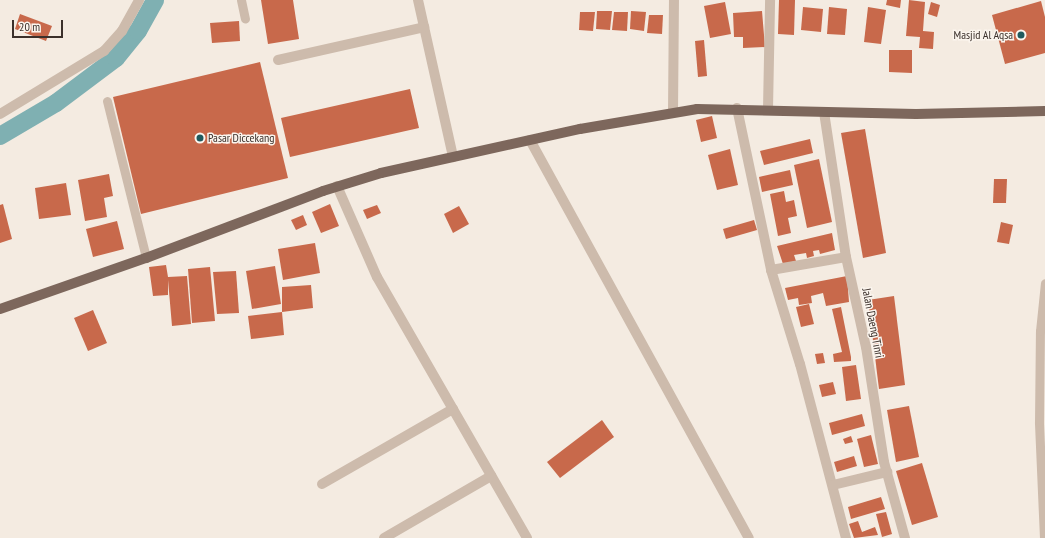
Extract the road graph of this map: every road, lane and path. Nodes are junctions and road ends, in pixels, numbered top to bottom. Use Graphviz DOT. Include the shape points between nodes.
graph roads {
  1 [pos="139,0"];
  2 [pos="241,0"];
  3 [pos="418,0"];
  4 [pos="674,0"];
  5 [pos="770,0"];
  6 [pos="245,19"];
  7 [pos="424,27"];
  8 [pos="278,60"];
  9 [pos="107,101"];
  10 [pos="737,108"];
  11 [pos="768,109"];
  12 [pos="1045,111"];
  13 [pos="673,112"];
  14 [pos="824,112"];
  15 [pos="0,114"];
  16 [pos="530,140"];
  17 [pos="453,157"];
  18 [pos="337,186"];
  19 [pos="846,257"];
  20 [pos="146,258"];
  21 [pos="771,270"];
  22 [pos="1045,284"];
  23 [pos="0,309"];
  24 [pos="1043,375"];
  25 [pos="453,409"];
  26 [pos="887,472"];
  27 [pos="491,476"];
  28 [pos="322,484"];
  29 [pos="833,485"];
  30 [pos="384,538"];
  31 [pos="527,538"];
  32 [pos="749,538"];
  33 [pos="846,538"];
  34 [pos="905,538"];
  35 [pos="1044,538"];
  1 -- 15 [label="street" via="122,31 104,51"];
  2 -- 6 [label="lane"];
  3 -- 7 [label="street"];
  4 -- 13 [label="street"];
  5 -- 11 [label="street"];
  7 -- 8 [label="street"];
  7 -- 17 [label="street"];
  9 -- 20 [label="lane"];
  10 -- 11 [label="main road"];
  10 -- 13 [label="main road"];
  10 -- 21 [label="street"];
  11 -- 14 [label="main road"];
  12 -- 14 [label="main road" via="916,114"];
  13 -- 16 [label="main road"];
  14 -- 19 [label="street, Jalan Daeng Tinri"];
  16 -- 17 [label="main road"];
  16 -- 32 [label="street"];
  17 -- 18 [label="main road"];
  18 -- 20 [label="main road"];
  18 -- 25 [label="street" via="377,278"];
  19 -- 21 [label="street"];
  19 -- 26 [label="street, Jalan Daeng Tinri" via="866,347"];
  20 -- 23 [label="main road"];
  21 -- 29 [label="street"];
  22 -- 24 [label="lane" via="1040,331"];
  24 -- 35 [label="lane" via="1039,445"];
  25 -- 27 [label="street"];
  25 -- 28 [label="street"];
  26 -- 29 [label="street"];
  26 -- 34 [label="street, Jalan Daeng Tinri"];
  27 -- 30 [label="street"];
  27 -- 31 [label="street"];
  29 -- 33 [label="street"];
}
